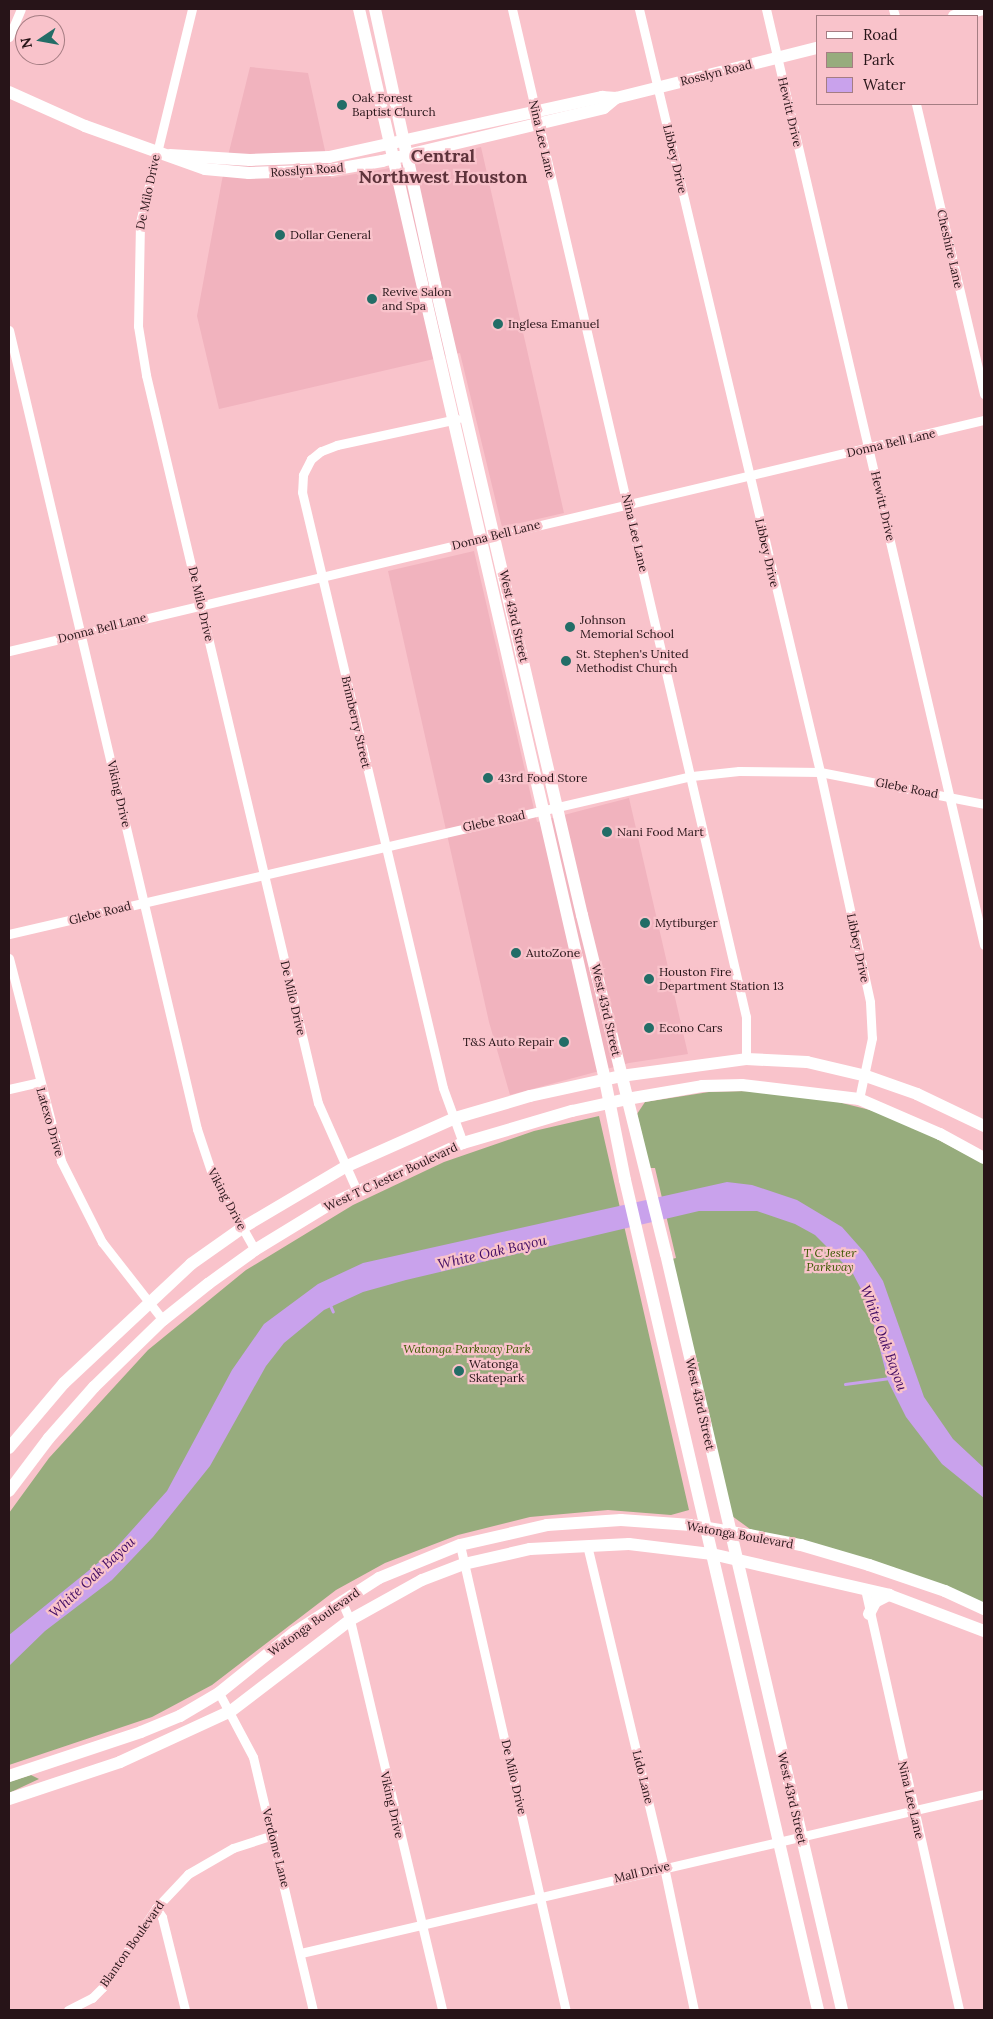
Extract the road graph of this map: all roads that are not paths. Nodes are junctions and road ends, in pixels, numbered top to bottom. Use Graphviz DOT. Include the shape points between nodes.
graph roads {
  1 [pos="21,9"];
  2 [pos="192,9"];
  3 [pos="359,9"];
  4 [pos="375,9"];
  5 [pos="512,9"];
  6 [pos="639,9"];
  7 [pos="766,9"];
  8 [pos="984,9"];
  9 [pos="958,15"];
  10 [pos="9,37"];
  11 [pos="816,48"];
  12 [pos="777,57"];
  13 [pos="658,88"];
  14 [pos="9,92"];
  15 [pos="616,98"];
  16 [pos="916,105"];
  17 [pos="536,111"];
  18 [pos="539,124"];
  19 [pos="404,143"];
  20 [pos="389,146"];
  21 [pos="164,154"];
  22 [pos="406,156"];
  23 [pos="392,159"];
  24 [pos="250,160"];
  25 [pos="249,174"];
  26 [pos="437,293"];
  27 [pos="424,297"];
  28 [pos="9,330"];
  29 [pos="984,394"];
  30 [pos="467,417"];
  31 [pos="452,420"];
  32 [pos="984,420"];
  33 [pos="869,448"];
  34 [pos="748,476"];
  35 [pos="628,504"];
  36 [pos="495,535"];
  37 [pos="480,539"];
  38 [pos="321,576"];
  39 [pos="202,604"];
  40 [pos="81,634"];
  41 [pos="9,651"];
  42 [pos="527,671"];
  43 [pos="512,675"];
  44 [pos="820,772"];
  45 [pos="692,776"];
  46 [pos="952,797"];
  47 [pos="984,804"];
  48 [pos="559,806"];
  49 [pos="543,810"];
  50 [pos="384,847"];
  51 [pos="264,873"];
  52 [pos="144,902"];
  53 [pos="582,915"];
  54 [pos="568,918"];
  55 [pos="9,934"];
  56 [pos="984,945"];
  57 [pos="9,958"];
  58 [pos="600,980"];
  59 [pos="583,987"];
  60 [pos="746,1059"];
  61 [pos="621,1076"];
  62 [pos="866,1076"];
  63 [pos="605,1080"];
  64 [pos="39,1082"];
  65 [pos="9,1090"];
  66 [pos="627,1099"];
  67 [pos="859,1099"];
  68 [pos="610,1103"];
  69 [pos="455,1118"];
  70 [pos="983,1123"];
  71 [pos="463,1143"];
  72 [pos="984,1158"];
  73 [pos="345,1167"];
  74 [pos="357,1190"];
  75 [pos="242,1228"];
  76 [pos="255,1250"];
  77 [pos="148,1302"];
  78 [pos="163,1320"];
  79 [pos="683,1331"];
  80 [pos="662,1335"];
  81 [pos="9,1448"];
  82 [pos="9,1492"];
  83 [pos="706,1527"];
  84 [pos="730,1531"];
  85 [pos="460,1545"];
  86 [pos="587,1545"];
  87 [pos="712,1554"];
  88 [pos="736,1558"];
  89 [pos="464,1564"];
  90 [pos="865,1589"];
  91 [pos="889,1595"];
  92 [pos="341,1600"];
  93 [pos="984,1609"];
  94 [pos="868,1614"];
  95 [pos="350,1620"];
  96 [pos="984,1631"];
  97 [pos="219,1693"];
  98 [pos="770,1704"];
  99 [pos="750,1708"];
  100 [pos="231,1712"];
  101 [pos="48,1764"];
  102 [pos="9,1776"];
  103 [pos="54,1784"];
  104 [pos="984,1794"];
  105 [pos="9,1799"];
  106 [pos="913,1811"];
  107 [pos="273,1836"];
  108 [pos="802,1839"];
  109 [pos="779,1843"];
  110 [pos="664,1867"];
  111 [pos="542,1896"];
  112 [pos="156,1908"];
  113 [pos="420,1926"];
  114 [pos="301,1953"];
  115 [pos="834,1971"];
  116 [pos="810,1976"];
  117 [pos="68,2010"];
  118 [pos="185,2010"];
  119 [pos="312,2010"];
  120 [pos="442,2010"];
  121 [pos="566,2010"];
  122 [pos="694,2010"];
  123 [pos="818,2010"];
  124 [pos="842,2010"];
  125 [pos="960,2010"];
  1 -- 10 [label="street"];
  2 -- 21 [label="street, De Milo Drive"];
  3 -- 20 [label="main road, West 43rd Street"];
  4 -- 19 [label="main road, West 43rd Street"];
  5 -- 17 [label="street, Nina Lee Lane"];
  6 -- 13 [label="street, Libbey Drive"];
  7 -- 12 [label="street, Hewitt Drive"];
  8 -- 9 [label="main road"];
  11 -- 12 [label="main road, Rosslyn Road"];
  12 -- 13 [label="main road, Rosslyn Road"];
  12 -- 33 [label="street, Hewitt Drive"];
  13 -- 15 [label="main road, Rosslyn Road"];
  13 -- 34 [label="street, Libbey Drive"];
  14 -- 21 [label="main road, Rosslyn Road" via="85,126"];
  15 -- 17 [label="main road, Rosslyn Road" via="602,97"];
  15 -- 18 [label="main road, Rosslyn Road" via="604,108"];
  16 -- 29 [label="street, Cheshire Lane"];
  17 -- 18 [label="street, Nina Lee Lane"];
  17 -- 19 [label="main road, Rosslyn Road"];
  18 -- 22 [label="main road, Rosslyn Road"];
  18 -- 35 [label="street, Nina Lee Lane"];
  19 -- 20 [label="main road, Rosslyn Road"];
  19 -- 22 [label="main road, West 43rd Street"];
  20 -- 23 [label="main road, West 43rd Street"];
  20 -- 24 [label="main road, Rosslyn Road" via="329,157"];
  21 -- 24 [label="main road, Rosslyn Road"];
  21 -- 25 [label="main road, Rosslyn Road" via="205,169"];
  21 -- 39 [label="street, De Milo Drive" via="140,223 138,326 146,375"];
  22 -- 23 [label="main road, Rosslyn Road"];
  22 -- 26 [label="main road, West 43rd Street"];
  23 -- 25 [label="main road, Rosslyn Road" via="331,170"];
  23 -- 27 [label="main road, West 43rd Street"];
  24 -- 25 [label="main road"];
  26 -- 27 [label="main road"];
  26 -- 30 [label="main road, West 43rd Street"];
  27 -- 31 [label="main road, West 43rd Street"];
  28 -- 40 [label="street, Viking Drive"];
  30 -- 31 [label="street, Brimberry Street"];
  30 -- 36 [label="main road, West 43rd Street"];
  31 -- 37 [label="main road, West 43rd Street"];
  31 -- 38 [label="street, Brimberry Street" via="337,444 311,459 303,475 302,492"];
  32 -- 33 [label="street, Donna Bell Lane"];
  33 -- 34 [label="street, Donna Bell Lane"];
  33 -- 46 [label="street, Hewitt Drive"];
  34 -- 35 [label="street, Donna Bell Lane"];
  34 -- 44 [label="street, Libbey Drive"];
  35 -- 36 [label="street, Donna Bell Lane"];
  35 -- 45 [label="street, Nina Lee Lane"];
  36 -- 37 [label="street, Donna Bell Lane"];
  36 -- 42 [label="main road, West 43rd Street"];
  37 -- 38 [label="street, Donna Bell Lane"];
  37 -- 43 [label="main road, West 43rd Street"];
  38 -- 39 [label="street, Donna Bell Lane"];
  38 -- 50 [label="street, Brimberry Street"];
  39 -- 40 [label="street, Donna Bell Lane"];
  39 -- 51 [label="street, De Milo Drive"];
  40 -- 41 [label="street, Donna Bell Lane"];
  40 -- 52 [label="street, Viking Drive"];
  42 -- 43 [label="main road"];
  42 -- 48 [label="main road, West 43rd Street"];
  43 -- 49 [label="main road, West 43rd Street"];
  44 -- 45 [label="street, Glebe Road" via="739,771"];
  44 -- 46 [label="street, Glebe Road"];
  44 -- 62 [label="street, Libbey Drive" via="873,1021"];
  45 -- 48 [label="street, Glebe Road"];
  45 -- 60 [label="street, Nina Lee Lane" via="746,1017"];
  46 -- 47 [label="street, Glebe Road"];
  46 -- 56 [label="street, Hewitt Drive"];
  48 -- 49 [label="street, Glebe Road"];
  48 -- 53 [label="main road, West 43rd Street"];
  49 -- 50 [label="street, Glebe Road"];
  49 -- 54 [label="main road, West 43rd Street"];
  50 -- 51 [label="street, Glebe Road"];
  50 -- 69 [label="street, Brimberry Street" via="443,1088"];
  51 -- 52 [label="street, Glebe Road"];
  51 -- 73 [label="street, De Milo Drive" via="318,1103"];
  52 -- 55 [label="street, Glebe Road"];
  52 -- 75 [label="street, Viking Drive" via="198,1130 212,1174"];
  53 -- 54 [label="main road"];
  53 -- 58 [label="main road, West 43rd Street"];
  54 -- 59 [label="main road, West 43rd Street"];
  57 -- 64 [label="street, Latexo Drive"];
  58 -- 59 [label="main road"];
  58 -- 61 [label="main road, West 43rd Street"];
  59 -- 63 [label="main road, West 43rd Street"];
  60 -- 61 [label="main road, West T C Jester Boulevard"];
  60 -- 62 [label="main road, West T C Jester Boulevard" via="807,1062"];
  61 -- 63 [label="main road, West T C Jester Boulevard"];
  61 -- 66 [label="main road, West 43rd Street"];
  62 -- 67 [label="street, Libbey Drive"];
  62 -- 70 [label="main road, West T C Jester Boulevard"];
  63 -- 68 [label="main road, West 43rd Street"];
  63 -- 69 [label="main road, West T C Jester Boulevard" via="530,1096"];
  64 -- 65 [label="street"];
  64 -- 77 [label="street, Latexo Drive" via="61,1161 102,1242"];
  66 -- 67 [label="main road, West T C Jester Boulevard" via="702,1086 742,1084"];
  66 -- 68 [label="main road, West T C Jester Boulevard"];
  66 -- 79 [label="main road, West 43rd Street"];
  67 -- 72 [label="main road, West T C Jester Boulevard" via="940,1134"];
  68 -- 71 [label="main road, West T C Jester Boulevard"];
  68 -- 80 [label="main road, West 43rd Street"];
  69 -- 71 [label="street, Brimberry Street"];
  69 -- 73 [label="main road, West T C Jester Boulevard"];
  71 -- 74 [label="main road, West T C Jester Boulevard"];
  73 -- 74 [label="street, De Milo Drive"];
  73 -- 75 [label="main road, West T C Jester Boulevard"];
  74 -- 76 [label="main road, West T C Jester Boulevard"];
  75 -- 76 [label="street, Viking Drive"];
  75 -- 77 [label="main road, West T C Jester Boulevard" via="191,1264"];
  76 -- 78 [label="main road, West T C Jester Boulevard"];
  77 -- 78 [label="street, Latexo Drive"];
  77 -- 81 [label="main road, West T C Jester Boulevard" via="64,1383"];
  78 -- 82 [label="main road, West T C Jester Boulevard" via="88,1394 49,1438"];
  79 -- 80 [label="main road"];
  79 -- 84 [label="main road, West 43rd Street"];
  80 -- 83 [label="main road, West 43rd Street"];
  83 -- 84 [label="main road, Watonga Boulevard"];
  83 -- 85 [label="main road, Watonga Boulevard" via="621,1520 586,1522 546,1525"];
  83 -- 87 [label="main road, West 43rd Street"];
  84 -- 88 [label="main road, West 43rd Street"];
  84 -- 93 [label="main road, Watonga Boulevard" via="801,1545 869,1565 945,1591"];
  85 -- 89 [label="street, De Milo Drive"];
  85 -- 92 [label="main road, Watonga Boulevard" via="379,1578"];
  86 -- 87 [label="main road, Watonga Boulevard" via="628,1544"];
  86 -- 89 [label="main road, Watonga Boulevard" via="530,1549"];
  86 -- 110 [label="street, Lido Lane"];
  87 -- 88 [label="main road, Watonga Boulevard"];
  87 -- 99 [label="main road, West 43rd Street"];
  88 -- 90 [label="main road, Watonga Boulevard"];
  88 -- 98 [label="main road, West 43rd Street"];
  89 -- 95 [label="main road, Watonga Boulevard" via="422,1580"];
  89 -- 111 [label="street, De Milo Drive"];
  90 -- 91 [label="main road, Watonga Boulevard"];
  90 -- 94 [label="street, Nina Lee Lane"];
  91 -- 94 [label="main road" via="875,1602"];
  91 -- 96 [label="main road, Watonga Boulevard"];
  92 -- 95 [label="street, Viking Drive"];
  92 -- 97 [label="main road, Watonga Boulevard"];
  94 -- 106 [label="street, Nina Lee Lane"];
  95 -- 100 [label="main road, Watonga Boulevard"];
  95 -- 113 [label="street, Viking Drive"];
  97 -- 100 [label="street, Verdome Lane"];
  97 -- 101 [label="main road, Watonga Boulevard" via="141,1732"];
  98 -- 99 [label="main road"];
  98 -- 108 [label="main road, West 43rd Street"];
  99 -- 109 [label="main road, West 43rd Street"];
  100 -- 103 [label="main road, Watonga Boulevard" via="120,1762"];
  100 -- 107 [label="street, Verdome Lane" via="253,1757"];
  101 -- 102 [label="main road, Watonga Boulevard"];
  101 -- 103 [label="main road"];
  103 -- 105 [label="main road, Watonga Boulevard"];
  104 -- 106 [label="street, Mall Drive"];
  106 -- 108 [label="street, Mall Drive"];
  106 -- 125 [label="street, Nina Lee Lane"];
  107 -- 112 [label="street, Blanton Boulevard" via="233,1848 206,1862 188,1874"];
  107 -- 114 [label="street, Verdome Lane"];
  108 -- 109 [label="street, Mall Drive"];
  108 -- 115 [label="main road, West 43rd Street"];
  109 -- 110 [label="street, Mall Drive"];
  109 -- 116 [label="main road, West 43rd Street"];
  110 -- 111 [label="street, Mall Drive"];
  110 -- 122 [label="street, Lido Lane"];
  111 -- 113 [label="street, Mall Drive"];
  111 -- 121 [label="street, De Milo Drive"];
  112 -- 117 [label="street, Blanton Boulevard" via="103,1987 92,1998"];
  112 -- 118 [label="street" via="162,1917"];
  113 -- 114 [label="street, Mall Drive"];
  113 -- 120 [label="street, Viking Drive"];
  114 -- 119 [label="street, Verdome Lane"];
  115 -- 116 [label="main road"];
  115 -- 124 [label="main road, West 43rd Street"];
  116 -- 123 [label="main road, West 43rd Street"];
}
